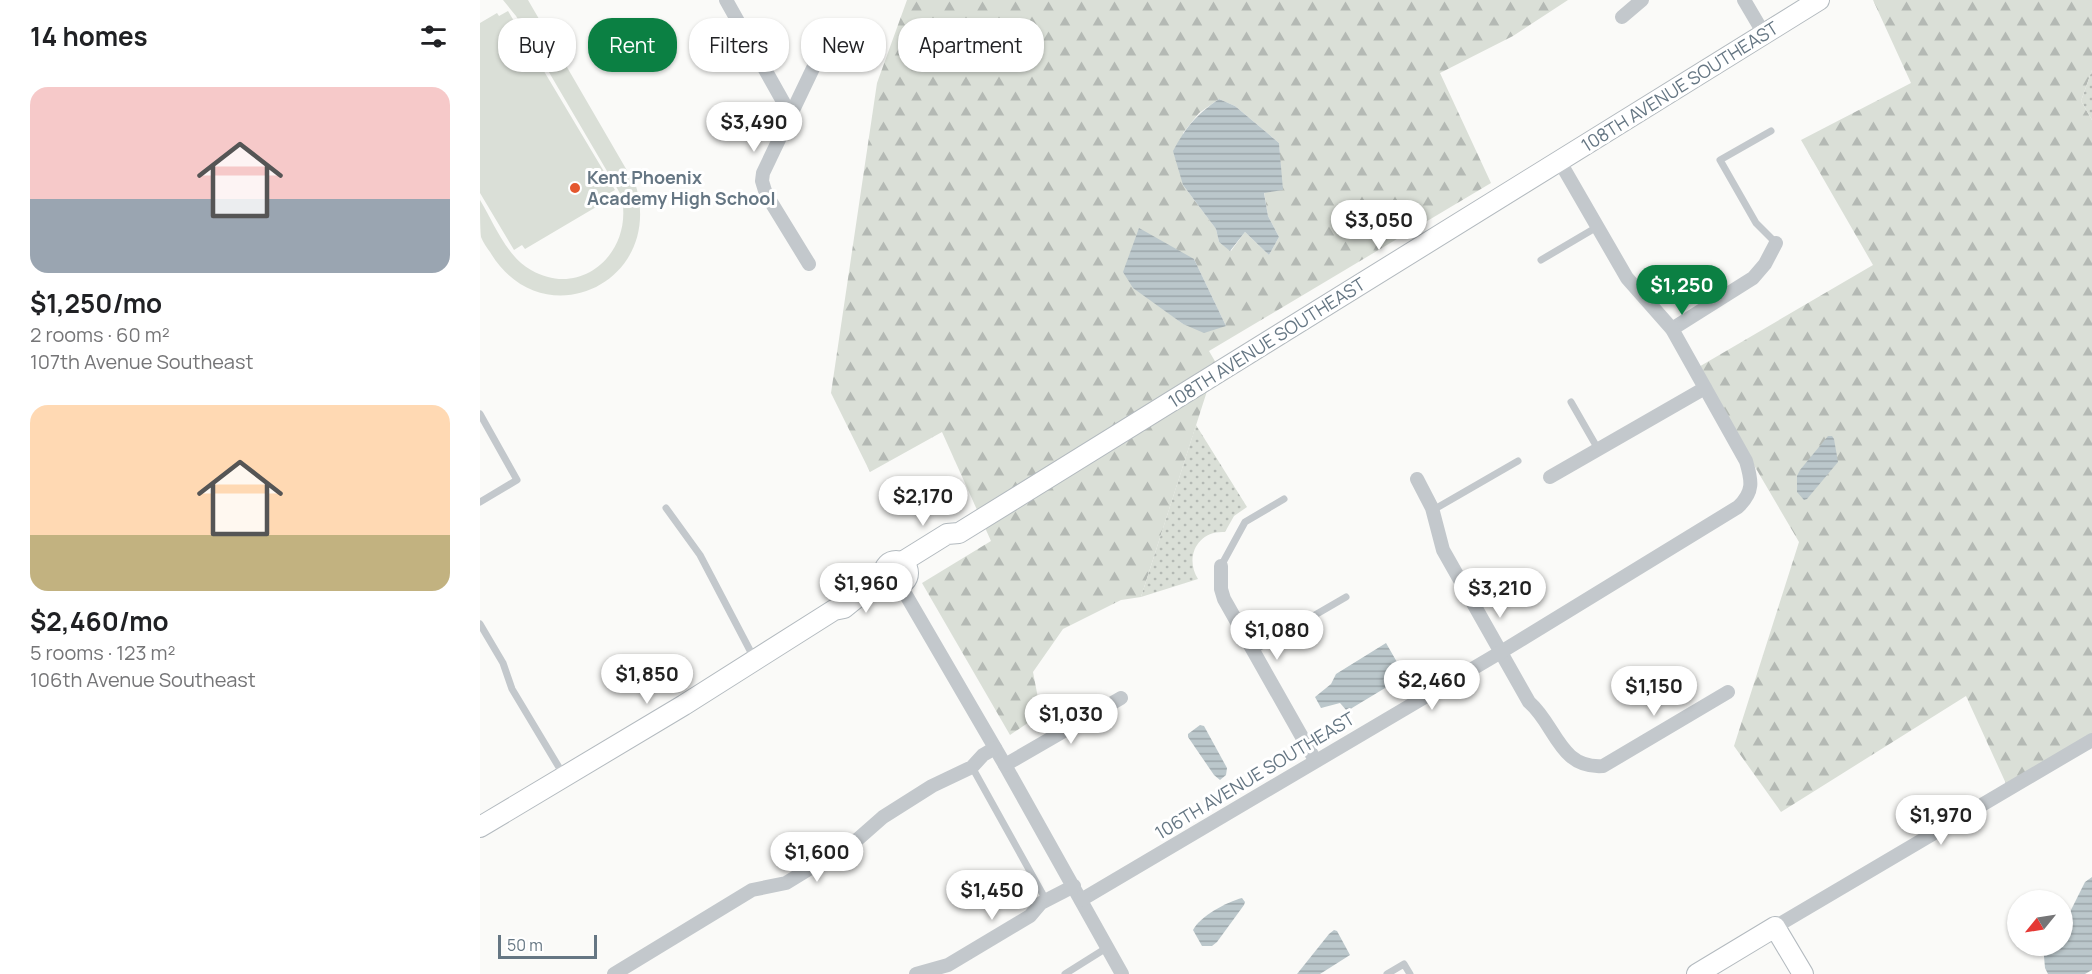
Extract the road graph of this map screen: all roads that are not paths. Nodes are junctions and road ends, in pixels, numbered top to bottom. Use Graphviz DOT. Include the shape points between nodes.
graph roads {
  1 [pos="726,0"];
  2 [pos="1642,0"];
  3 [pos="1744,0"];
  4 [pos="1819,0"];
  5 [pos="1622,17"];
  6 [pos="1764,34"];
  7 [pos="811,72"];
  8 [pos="790,114"];
  9 [pos="1771,131"];
  10 [pos="1560,162"];
  11 [pos="1598,227"];
  12 [pos="1776,243"];
  13 [pos="1541,260"];
  14 [pos="809,264"];
  15 [pos="1672,329"];
  16 [pos="1705,388"];
  17 [pos="1571,402"];
  18 [pos="480,414"];
  19 [pos="1598,449"];
  20 [pos="1518,461"];
  21 [pos="1550,477"];
  22 [pos="1417,479"];
  23 [pos="1284,499"];
  24 [pos="480,502"];
  25 [pos="666,508"];
  26 [pos="1433,510"];
  27 [pos="1221,566"];
  28 [pos="899,578"];
  29 [pos="1346,597"];
  30 [pos="480,624"];
  31 [pos="1253,651"];
  32 [pos="1501,652"];
  33 [pos="756,660"];
  34 [pos="1728,692"];
  35 [pos="1121,698"];
  36 [pos="2092,740"];
  37 [pos="995,748"];
  38 [pos="1315,760"];
  39 [pos="1005,765"];
  40 [pos="972,767"];
  41 [pos="565,776"];
  42 [pos="480,827"];
  43 [pos="1074,886"];
  44 [pos="1046,900"];
  45 [pos="1081,900"];
  46 [pos="1775,927"];
  47 [pos="1107,947"];
  48 [pos="614,974"];
  49 [pos="916,974"];
  50 [pos="1065,974"];
  51 [pos="1122,974"];
  52 [pos="1387,974"];
  53 [pos="1410,974"];
  54 [pos="1697,974"];
  55 [pos="1803,974"];
  1 -- 8 [label="street"];
  2 -- 5 [label="street"];
  3 -- 6 [label="street"];
  4 -- 6 [label="street, 108TH AVENUE SOUTHEAST"];
  6 -- 10 [label="street, 108TH AVENUE SOUTHEAST"];
  7 -- 8 [label="street"];
  8 -- 14 [label="street" via="762,181"];
  9 -- 12 [label="lane" via="1720,160 1756,223"];
  10 -- 11 [label="street"];
  10 -- 28 [label="street, 108TH AVENUE SOUTHEAST" via="959,533 952,544"];
  11 -- 13 [label="lane"];
  11 -- 15 [label="street" via="1627,278"];
  12 -- 15 [label="street" via="1753,278"];
  15 -- 16 [label="street"];
  16 -- 19 [label="street"];
  16 -- 32 [label="street, 106TH AVENUE SOUTHEAST" via="1746,461 1750,480 1747,499"];
  17 -- 19 [label="lane"];
  18 -- 24 [label="lane" via="517,480"];
  19 -- 21 [label="street"];
  20 -- 26 [label="lane"];
  22 -- 26 [label="street"];
  23 -- 27 [label="lane" via="1245,522"];
  25 -- 33 [label="lane" via="700,555"];
  26 -- 32 [label="street" via="1443,550"];
  27 -- 31 [label="street" via="1224,599"];
  28 -- 33 [label="street, 108TH AVENUE SOUTHEAST" via="854,584 836,599 834,610"];
  28 -- 37 [label="street"];
  29 -- 31 [label="lane"];
  30 -- 41 [label="lane" via="503,663 512,689"];
  31 -- 38 [label="street"];
  32 -- 34 [label="street" via="1528,702 1540,712 1564,751 1584,765 1603,766"];
  32 -- 38 [label="street, 106TH AVENUE SOUTHEAST"];
  33 -- 41 [label="street, 108TH AVENUE SOUTHEAST"];
  35 -- 39 [label="street"];
  36 -- 46 [label="street"];
  37 -- 39 [label="street"];
  37 -- 40 [label="street"];
  38 -- 45 [label="street, 106TH AVENUE SOUTHEAST"];
  39 -- 43 [label="street"];
  40 -- 44 [label="lane"];
  40 -- 48 [label="street" via="932,786 883,817 858,839 786,883 752,890"];
  41 -- 42 [label="street, 108TH AVENUE SOUTHEAST"];
  43 -- 44 [label="street"];
  43 -- 45 [label="street"];
  44 -- 49 [label="street" via="1030,916 948,965"];
  45 -- 47 [label="street"];
  46 -- 54 [label="street"];
  46 -- 55 [label="street"];
  47 -- 50 [label="lane"];
  47 -- 51 [label="street"];
  52 -- 53 [label="lane" via="1404,964"];
}
